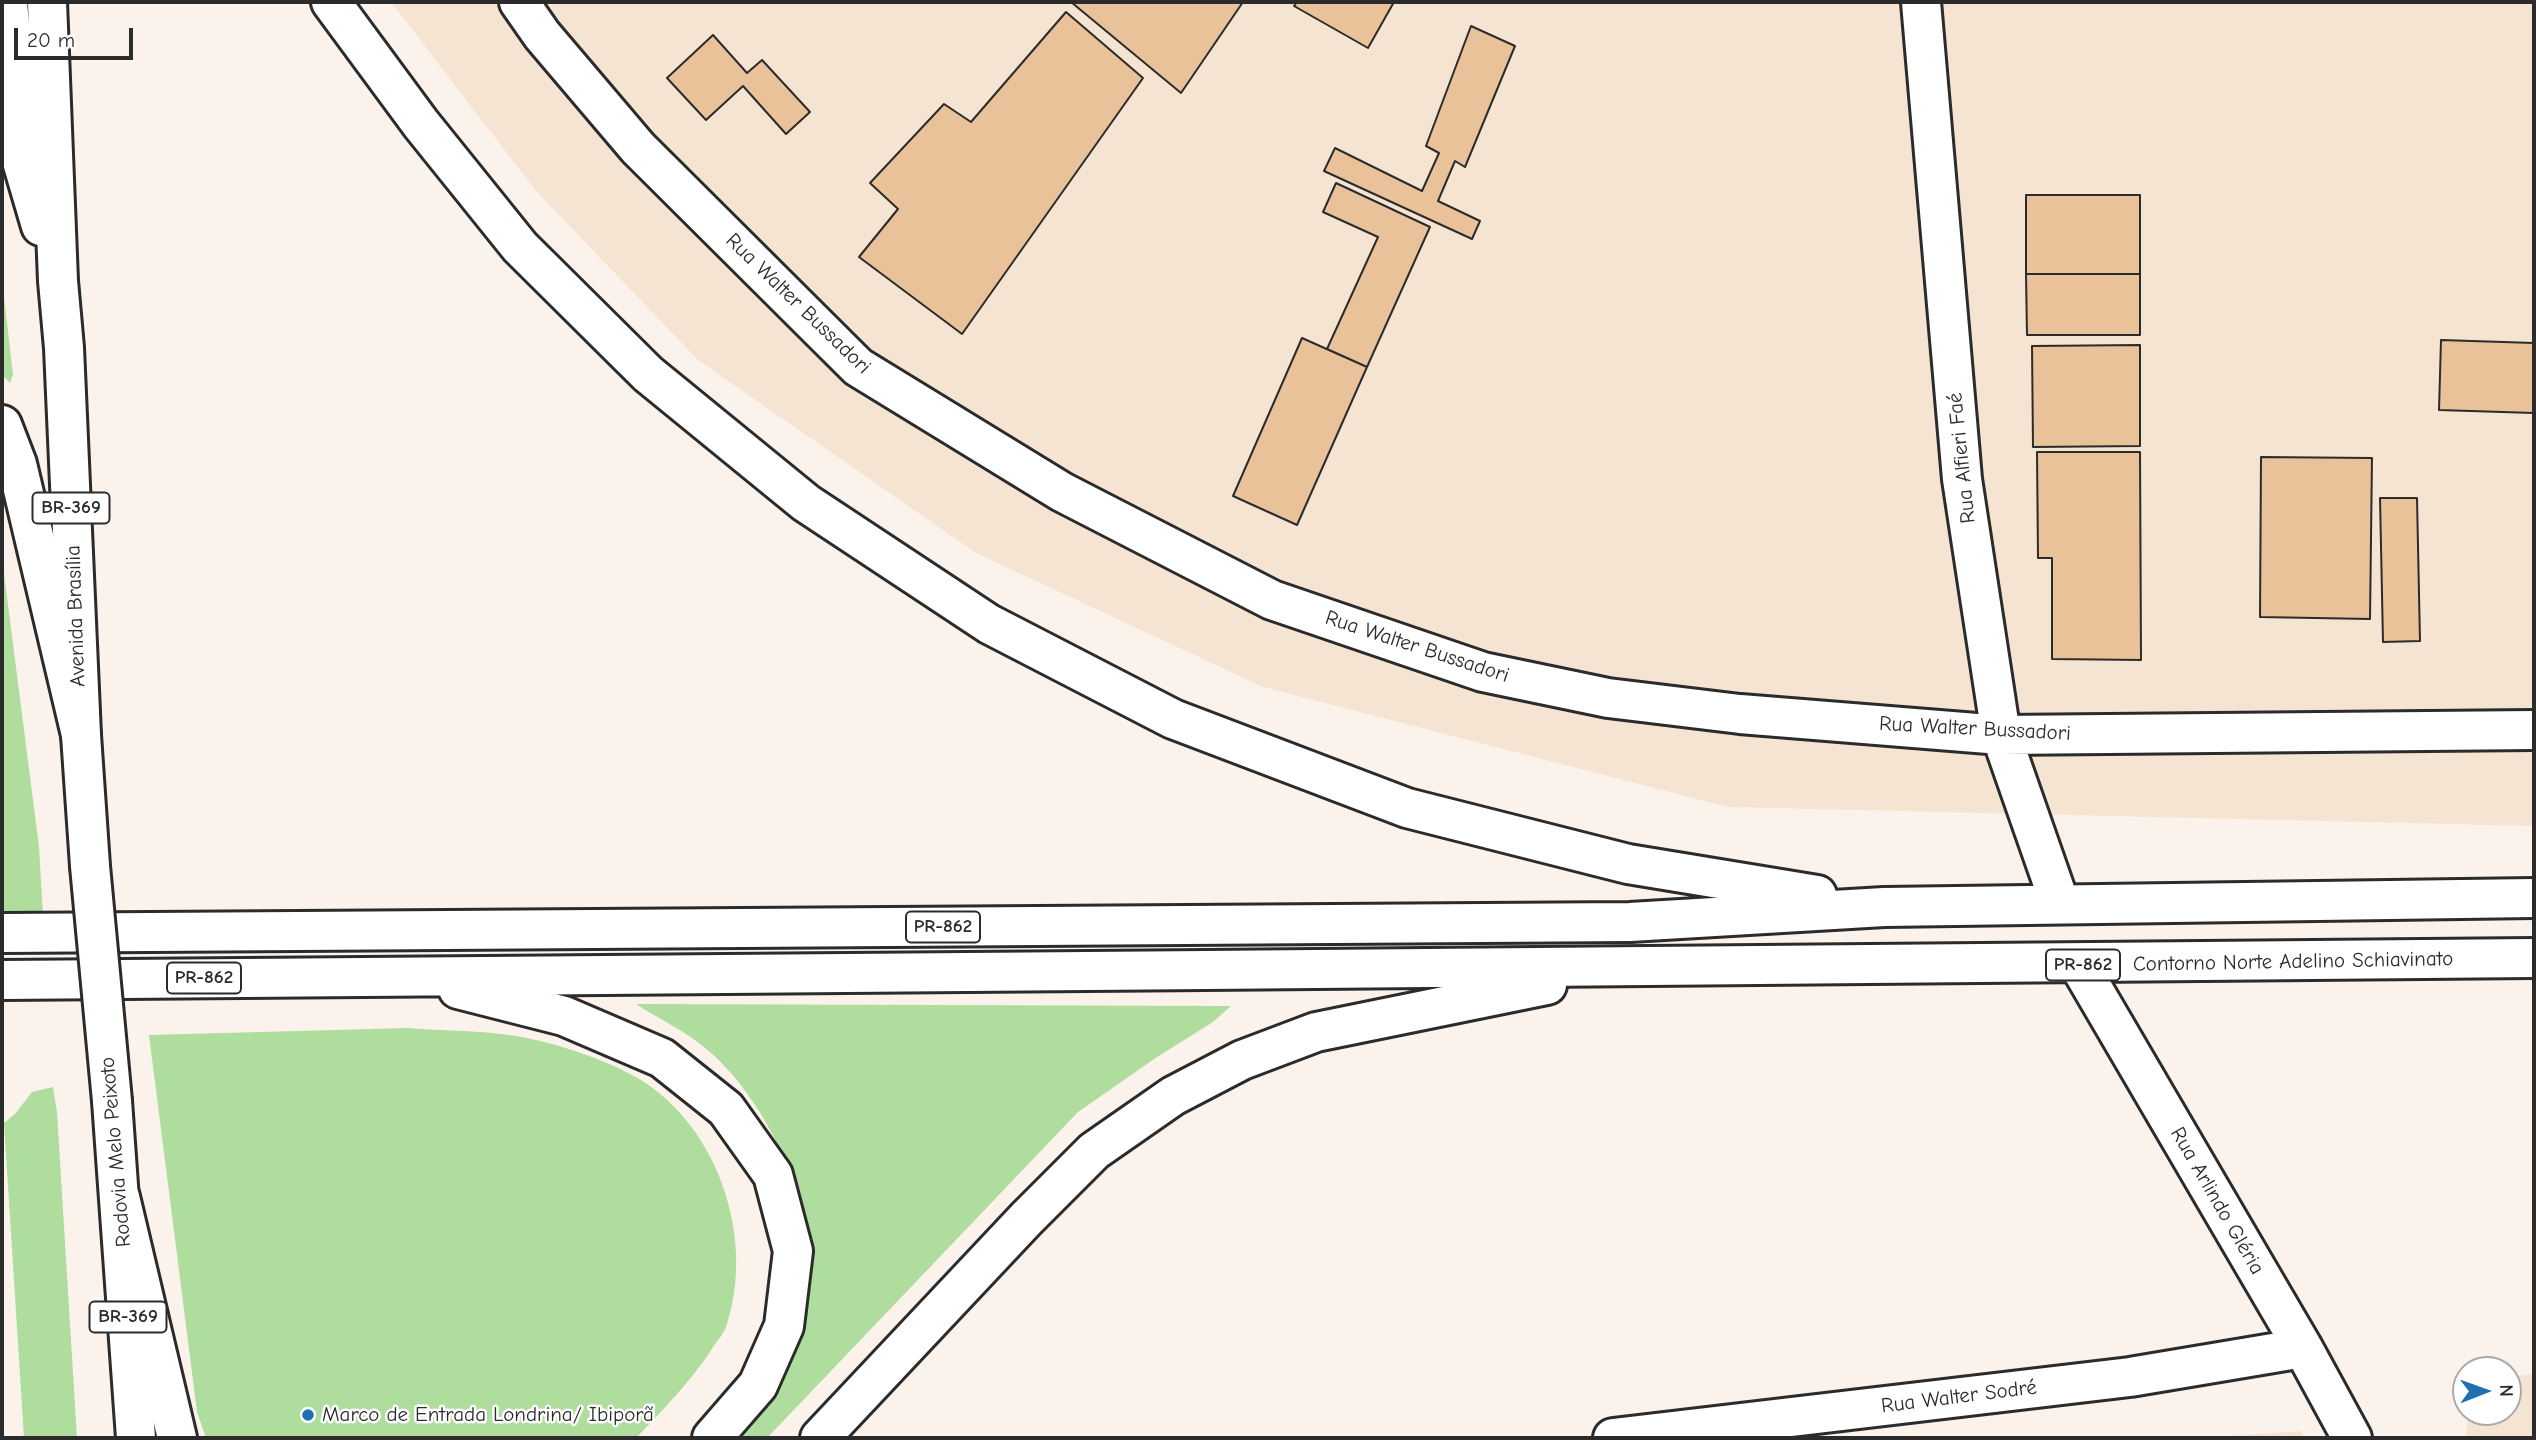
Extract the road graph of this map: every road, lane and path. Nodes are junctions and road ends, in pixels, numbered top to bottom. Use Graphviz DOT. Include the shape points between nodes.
graph roads {
  1 [pos="8,2"];
  2 [pos="47,2"];
  3 [pos="331,2"];
  4 [pos="519,2"];
  5 [pos="1921,2"];
  6 [pos="58,281"];
  7 [pos="2,425"];
  8 [pos="2534,730"];
  9 [pos="81,735"];
  10 [pos="2001,735"];
  11 [pos="90,866"];
  12 [pos="2534,898"];
  13 [pos="2060,904"];
  14 [pos="1884,906"];
  15 [pos="2,933"];
  16 [pos="2534,958"];
  17 [pos="2079,965"];
  18 [pos="1631,968"];
  19 [pos="405,975"];
  20 [pos="2,980"];
  21 [pos="120,1197"];
  22 [pos="2303,1348"];
  23 [pos="136,1438"];
  24 [pos="177,1438"];
  25 [pos="712,1438"];
  26 [pos="820,1438"];
  27 [pos="1613,1438"];
  28 [pos="2353,1438"];
  1 -- 6 [label="main road, Avenida Brasília / BR-369" via="22,158"];
  2 -- 6 [label="main road, Avenida Brasília / BR-369"];
  3 -- 14 [label="main road" via="520,247 648,374 806,503 989,624 1173,719 1407,808 1628,864"];
  4 -- 10 [label="main road, Rua Walter Bussadori" via="638,148 858,367 1062,492 1272,600 1483,672 1608,698"];
  5 -- 10 [label="main road, Rua Alfieri Faé" via="1962,479"];
  6 -- 9 [label="main road, Avenida Brasília / BR-369"];
  7 -- 9 [label="main road" via="17,464"];
  8 -- 10 [label="main road, Rua Walter Bussadori"];
  9 -- 11 [label="main road, Avenida Brasília / BR-369"];
  10 -- 13 [label="main road, Rua Alfieri Faé"];
  11 -- 21 [label="main road, Rodovia Melo Peixoto / BR-369, bridge"];
  12 -- 13 [label="main road, PR-862"];
  13 -- 14 [label="main road, PR-862"];
  14 -- 15 [label="main road, PR-862" via="1630,922"];
  16 -- 17 [label="main road, Contorno Norte Adelino Schiavinato / PR-862"];
  17 -- 18 [label="main road, Contorno Norte Adelino Schiavinato / PR-862"];
  17 -- 22 [label="main road, Rua Arlindo Gléria"];
  18 -- 19 [label="main road, PR-862"];
  18 -- 26 [label="main road" via="1316,1032 1242,1060 1173,1096 1094,1151"];
  19 -- 20 [label="main road, PR-862"];
  19 -- 25 [label="main road" via="565,1016 662,1058 726,1109 773,1175 793,1251 784,1326 758,1385"];
  21 -- 23 [label="main road, Rodovia Melo Peixoto / BR-369"];
  21 -- 24 [label="main road"];
  22 -- 27 [label="main road, Rua Walter Sodré" via="2130,1377"];
  22 -- 28 [label="main road, Rua Arlindo Gléria"];
}
